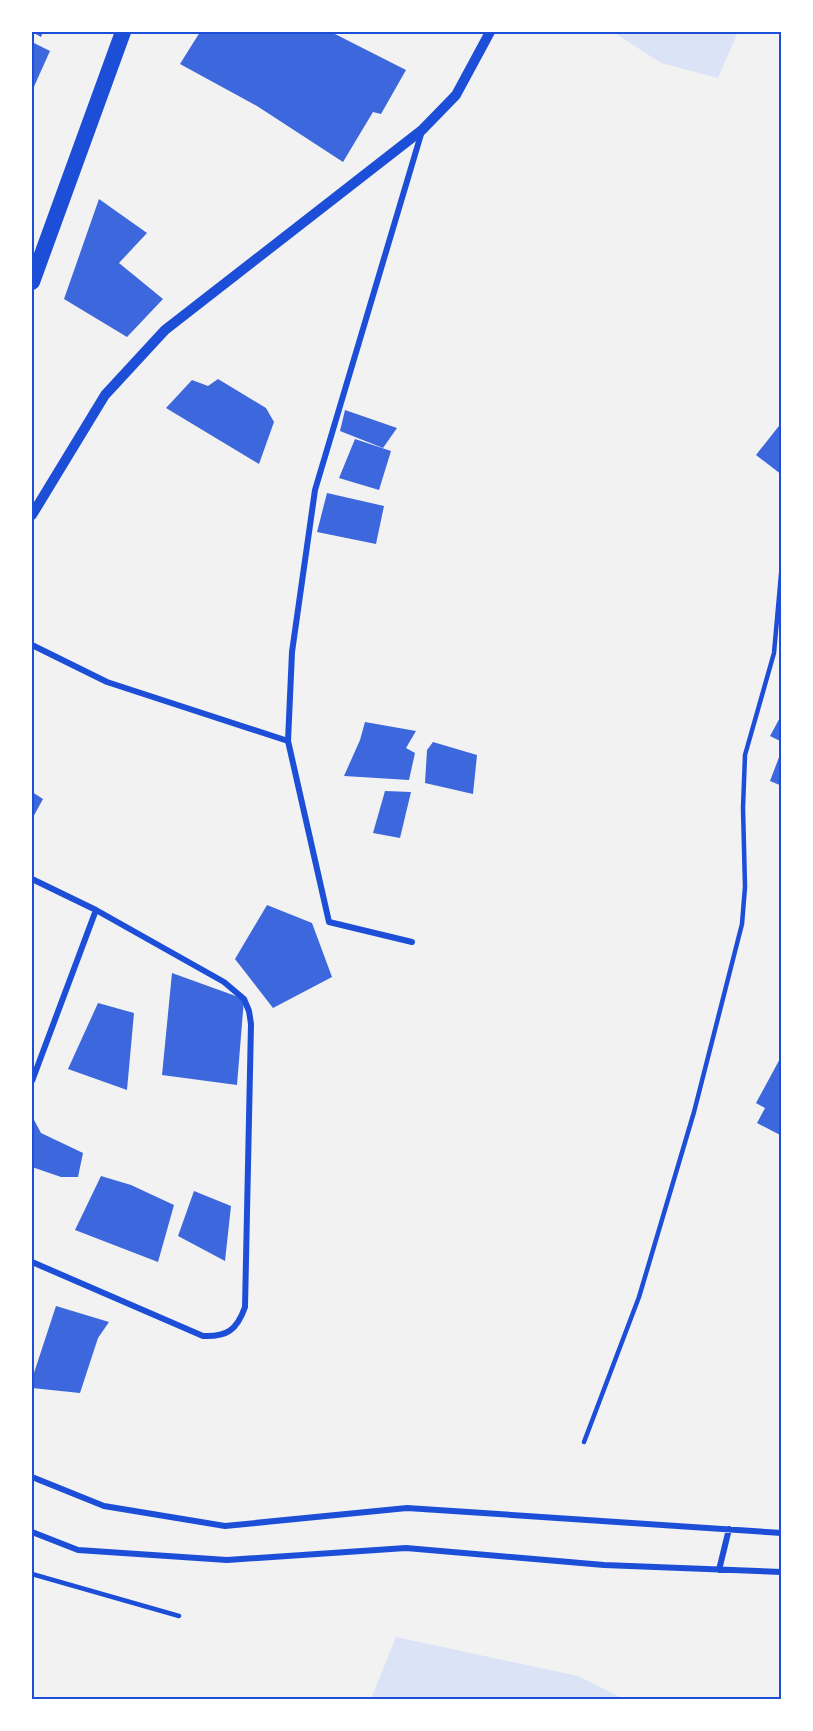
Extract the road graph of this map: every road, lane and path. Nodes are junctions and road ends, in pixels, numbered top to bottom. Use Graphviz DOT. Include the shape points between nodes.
graph roads {
  1 [pos="123,32"];
  2 [pos="490,32"];
  3 [pos="422,130"];
  4 [pos="32,282"];
  5 [pos="32,515"];
  6 [pos="782,563"];
  7 [pos="32,645"];
  8 [pos="774,653"];
  9 [pos="782,654"];
  10 [pos="288,741"];
  11 [pos="32,879"];
  12 [pos="96,910"];
  13 [pos="412,942"];
  14 [pos="32,1081"];
  15 [pos="32,1262"];
  16 [pos="584,1442"];
  17 [pos="32,1477"];
  18 [pos="729,1529"];
  19 [pos="32,1532"];
  20 [pos="782,1533"];
  21 [pos="719,1570"];
  22 [pos="782,1572"];
  23 [pos="32,1574"];
  24 [pos="179,1616"];
  1 -- 4 [label="highway"];
  2 -- 3 [label="street" via="456,95"];
  3 -- 5 [label="street" via="165,330 105,395"];
  3 -- 10 [label="street" via="315,490 292,652"];
  6 -- 8 [label="lane"];
  7 -- 10 [label="street" via="107,682"];
  8 -- 9 [label="lane"];
  8 -- 16 [label="lane" via="745,755 742,924 694,1112 639,1297"];
  10 -- 13 [label="street" via="329,922"];
  11 -- 12 [label="street"];
  12 -- 14 [label="street"];
  12 -- 15 [label="street" via="224,982 244,999 249,1011 245,1307 232,1329 219,1336 203,1336"];
  17 -- 18 [label="street" via="104,1506 225,1526 406,1508"];
  18 -- 20 [label="street"];
  18 -- 21 [label="street"];
  19 -- 21 [label="street" via="78,1550 226,1560 406,1548 604,1565"];
  21 -- 22 [label="street"];
  23 -- 24 [label="lane"];
}
